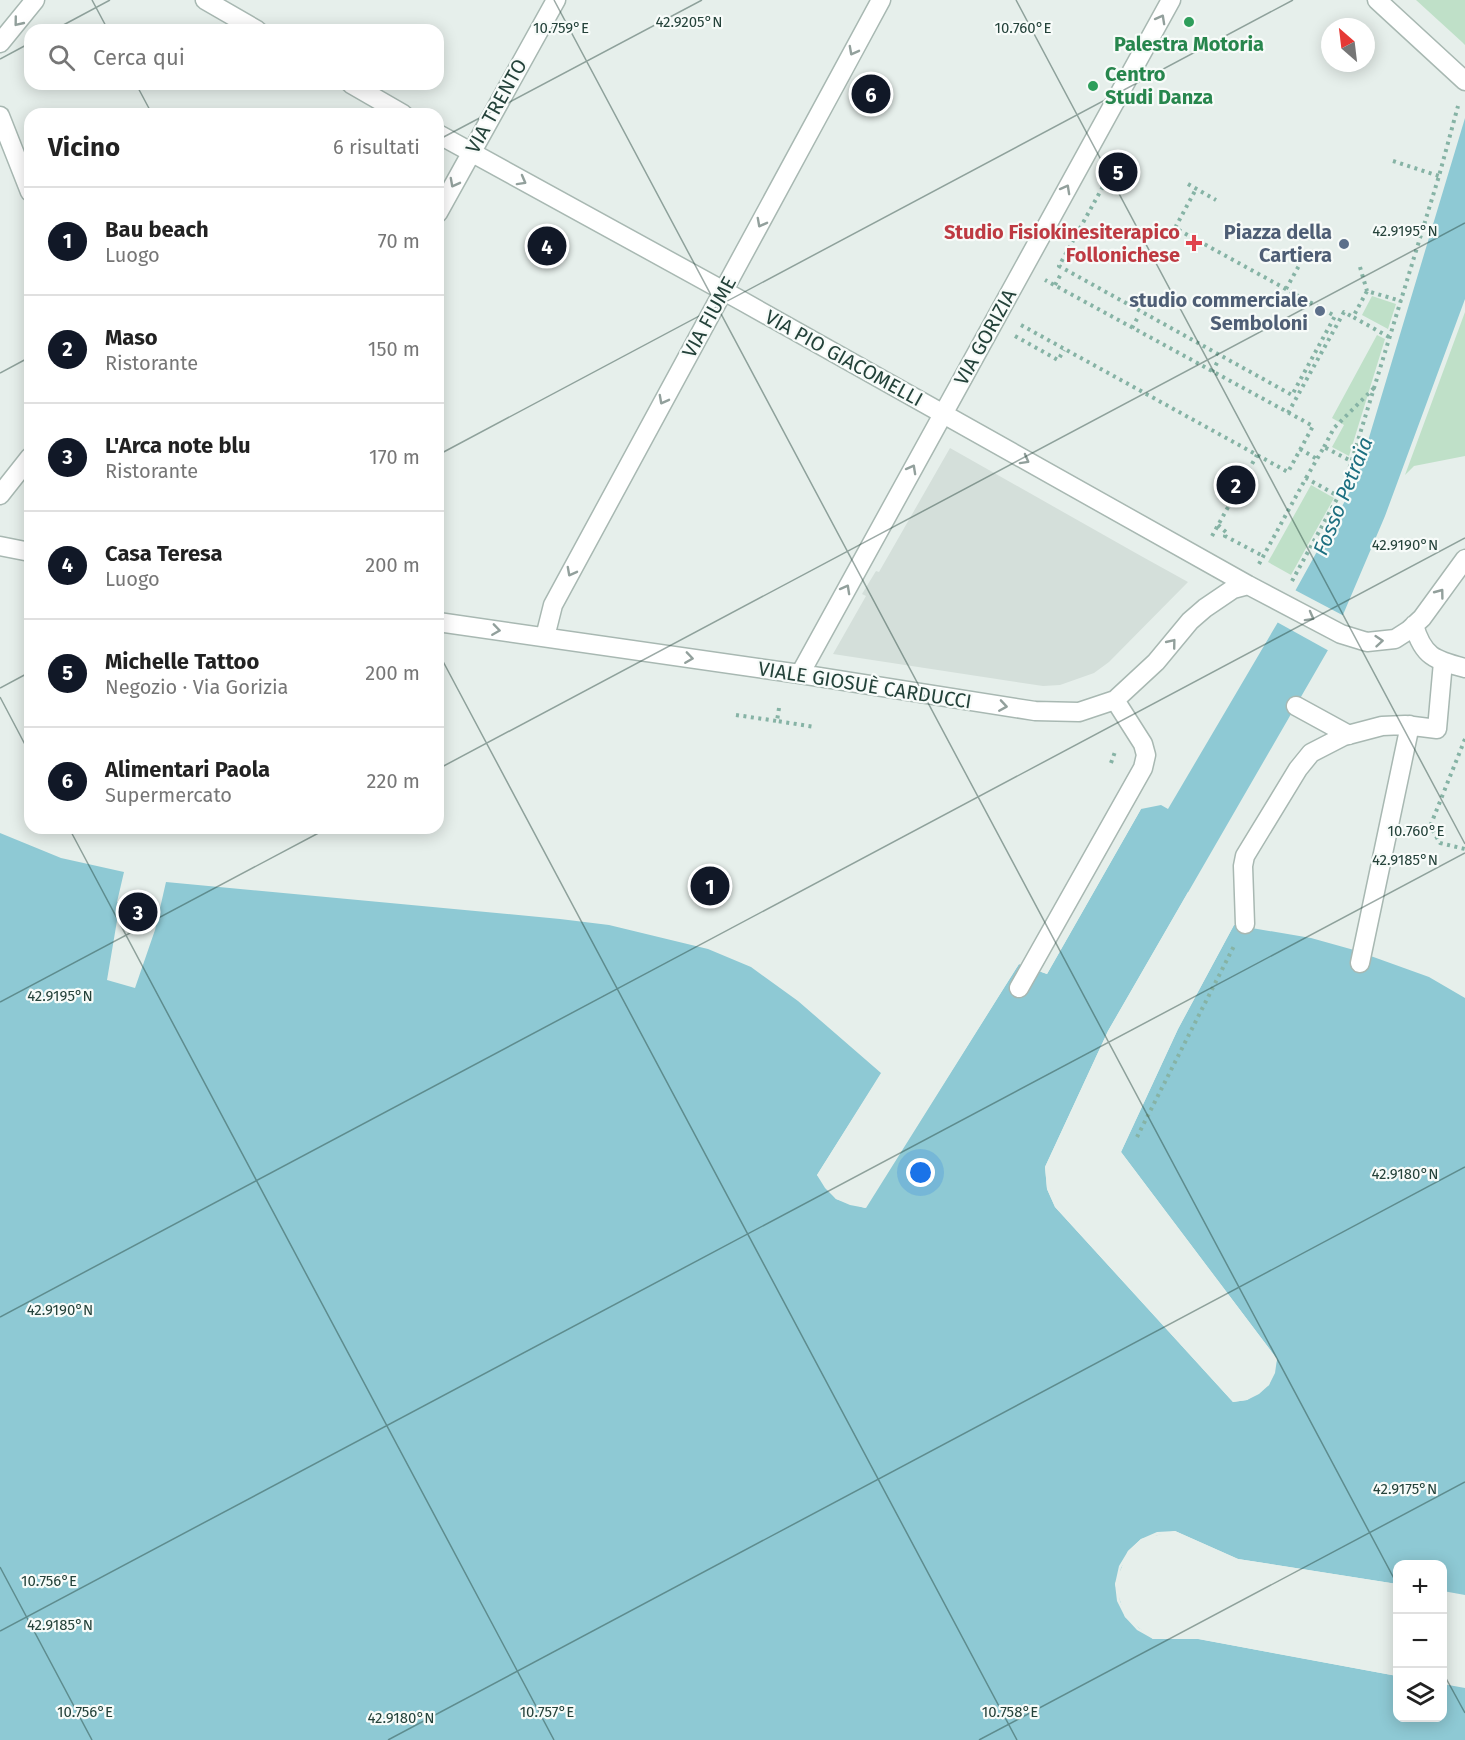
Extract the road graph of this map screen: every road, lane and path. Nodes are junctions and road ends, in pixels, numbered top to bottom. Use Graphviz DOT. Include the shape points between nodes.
graph roads {
  1 [pos="35,0"];
  2 [pos="205,0"];
  3 [pos="555,0"];
  4 [pos="881,0"];
  5 [pos="1171,0"];
  6 [pos="1377,0"];
  7 [pos="247,24"];
  8 [pos="0,43"];
  9 [pos="1465,81"];
  10 [pos="361,90"];
  11 [pos="393,108"];
  12 [pos="0,116"];
  13 [pos="444,137"];
  14 [pos="471,152"];
  15 [pos="1121,154"];
  16 [pos="1392,161"];
  17 [pos="1439,176"];
  18 [pos="24,177"];
  19 [pos="1188,184"];
  20 [pos="1196,189"];
  21 [pos="1216,200"];
  22 [pos="444,202"];
  23 [pos="1306,253"];
  24 [pos="1360,267"];
  25 [pos="1061,274"];
  26 [pos="1286,289"];
  27 [pos="724,291"];
  28 [pos="1367,291"];
  29 [pos="1401,301"];
  30 [pos="1335,316"];
  31 [pos="1342,316"];
  32 [pos="1138,317"];
  33 [pos="1353,317"];
  34 [pos="1132,328"];
  35 [pos="1028,329"];
  36 [pos="1012,334"];
  37 [pos="1389,337"];
  38 [pos="1064,350"];
  39 [pos="1218,361"];
  40 [pos="1212,372"];
  41 [pos="1374,387"];
  42 [pos="1294,396"];
  43 [pos="943,413"];
  44 [pos="1288,413"];
  45 [pos="1324,447"];
  46 [pos="1300,449"];
  47 [pos="1257,455"];
  48 [pos="1317,459"];
  49 [pos="1351,461"];
  50 [pos="24,465"];
  51 [pos="1306,478"];
  52 [pos="0,495"];
  53 [pos="1338,496"];
  54 [pos="1218,525"];
  55 [pos="1214,532"];
  56 [pos="0,546"];
  57 [pos="24,551"];
  58 [pos="1263,556"];
  59 [pos="1465,559"];
  60 [pos="1267,570"];
  61 [pos="1283,578"];
  62 [pos="1248,585"];
  63 [pos="444,623"];
  64 [pos="1414,625"];
  65 [pos="545,637"];
  66 [pos="1443,662"];
  67 [pos="1465,668"];
  68 [pos="800,674"];
  69 [pos="1115,700"];
  70 [pos="1296,706"];
  71 [pos="779,708"];
  72 [pos="736,715"];
  73 [pos="777,721"];
  74 [pos="1410,726"];
  75 [pos="814,727"];
  76 [pos="1349,735"];
  77 [pos="1465,739"];
  78 [pos="1465,849"];
  79 [pos="1245,924"];
  80 [pos="1360,963"];
  81 [pos="1019,988"];
  82 [pos="1137,1137"];
  1 -- 8 [label="street, one-way"];
  2 -- 7 [label="street"];
  3 -- 14 [label="street, VIA TRENTO"];
  4 -- 27 [label="street, VIA FIUME, one-way"];
  43 -- 5 [label="street, VIA GORIZIA, one-way"];
  6 -- 9 [label="street"];
  9 -- 17 [label="path"];
  10 -- 11 [label="street"];
  12 -- 18 [label="street"];
  13 -- 14 [label="street, VIA PIO GIACOMELLI"];
  14 -- 22 [label="street, VIA TRENTO, one-way"];
  14 -- 27 [label="street, VIA PIO GIACOMELLI, one-way"];
  15 -- 42 [label="path" via="1059,266"];
  16 -- 17 [label="path"];
  17 -- 29 [label="path"];
  19 -- 20 [label="path"];
  20 -- 21 [label="path"];
  20 -- 26 [label="path" via="1175,228"];
  23 -- 26 [label="path"];
  24 -- 28 [label="path"];
  25 -- 34 [label="path" via="1054,285"];
  26 -- 30 [label="path"];
  27 -- 43 [label="street, VIA PIO GIACOMELLI"];
  27 -- 65 [label="street, VIA FIUME, one-way" via="553,605"];
  28 -- 29 [label="path"];
  28 -- 33 [label="path"];
  29 -- 37 [label="path"];
  30 -- 31 [label="path"];
  30 -- 42 [label="path"];
  31 -- 33 [label="path" via="1344,312"];
  31 -- 42 [label="path"];
  32 -- 34 [label="path"];
  33 -- 37 [label="path"];
  34 -- 40 [label="path"];
  35 -- 38 [label="path"];
  36 -- 38 [label="path" via="1058,360"];
  37 -- 41 [label="path"];
  38 -- 47 [label="path"];
  39 -- 40 [label="path"];
  40 -- 44 [label="path"];
  41 -- 45 [label="path" via="1334,428"];
  41 -- 49 [label="path"];
  42 -- 44 [label="path"];
  43 -- 62 [label="street, VIA PIO GIACOMELLI, one-way"];
  68 -- 43 [label="street, VIA GORIZIA, one-way"];
  44 -- 46 [label="path" via="1312,426"];
  45 -- 48 [label="path"];
  45 -- 49 [label="path"];
  46 -- 47 [label="path" via="1288,472"];
  46 -- 48 [label="path"];
  47 -- 54 [label="path"];
  48 -- 51 [label="path"];
  49 -- 53 [label="path"];
  50 -- 52 [label="street"];
  51 -- 53 [label="path"];
  51 -- 58 [label="path"];
  53 -- 61 [label="path" via="1291,583"];
  54 -- 55 [label="path"];
  54 -- 58 [label="path" via="1227,533 1225,536"];
  56 -- 57 [label="street"];
  58 -- 60 [label="path" via="1259,565"];
  64 -- 59 [label="street, one-way"];
  62 -- 64 [label="street, VIA PIO GIACOMELLI, one-way" via="1341,634 1367,642 1395,639"];
  69 -- 62 [label="street, VIALE GIOSUÈ CARDUCCI, one-way" via="1205,608"];
  63 -- 65 [label="street, VIALE GIOSUÈ CARDUCCI, one-way"];
  64 -- 66 [label="street" via="1425,651"];
  65 -- 68 [label="street, VIALE GIOSUÈ CARDUCCI, one-way"];
  66 -- 67 [label="street"];
  66 -- 74 [label="street" via="1437,729"];
  68 -- 69 [label="street, VIALE GIOSUÈ CARDUCCI, one-way" via="1035,711 1079,712"];
  69 -- 81 [label="street" via="1143,744 1143,768"];
  70 -- 76 [label="street"];
  71 -- 73 [label="path"];
  72 -- 73 [label="path"];
  73 -- 75 [label="path"];
  74 -- 76 [label="street" via="1382,726"];
  74 -- 80 [label="street"];
  76 -- 79 [label="street" via="1311,753 1245,856"];
  77 -- 78 [label="path" via="1431,824 1440,843"];
  79 -- 82 [label="path"];
}
